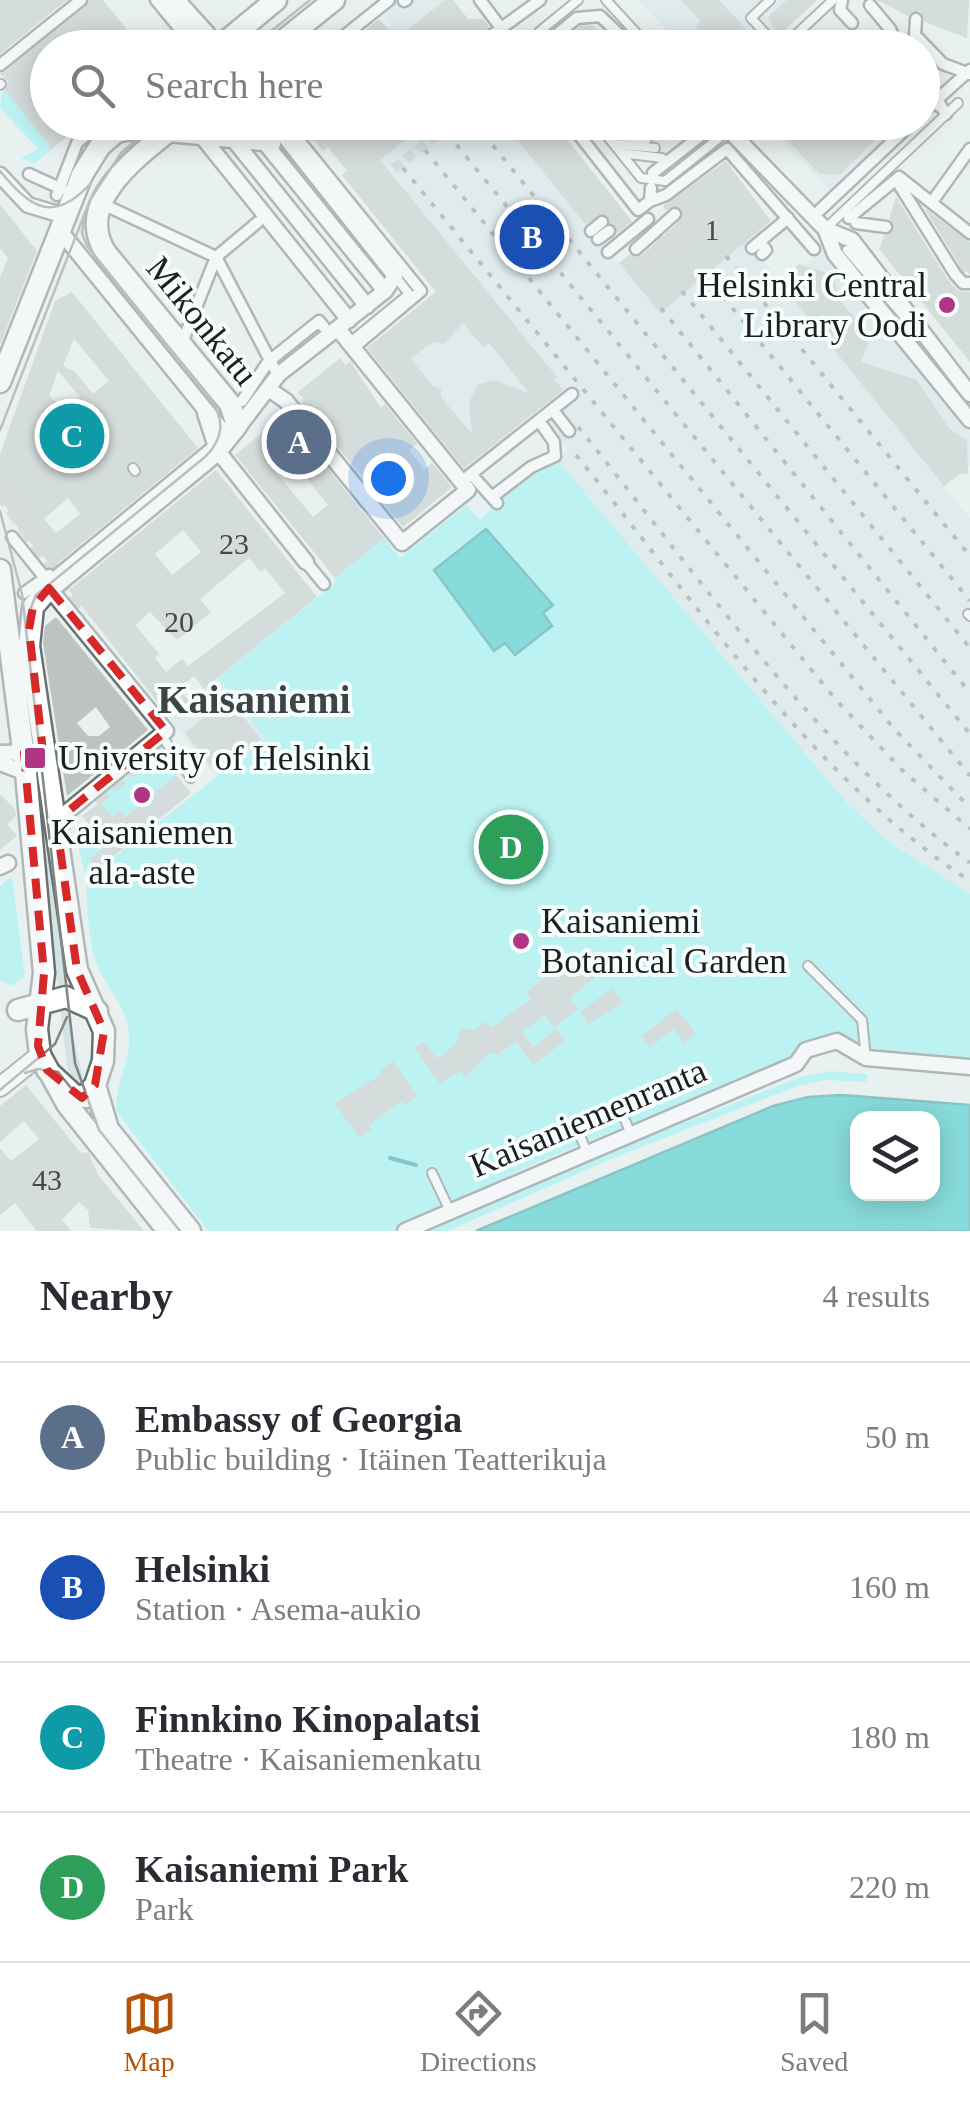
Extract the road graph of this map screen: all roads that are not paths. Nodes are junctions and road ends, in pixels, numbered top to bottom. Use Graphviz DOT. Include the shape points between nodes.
graph roads {
  1 [pos="80,0"];
  2 [pos="156,0"];
  3 [pos="167,0"];
  4 [pos="180,0"];
  5 [pos="276,0"];
  6 [pos="334,0"];
  7 [pos="389,0"];
  8 [pos="480,0"];
  9 [pos="540,0"];
  10 [pos="578,0"];
  11 [pos="606,0"];
  12 [pos="770,0"];
  13 [pos="870,4"];
  14 [pos="837,10"];
  15 [pos="916,19"];
  16 [pos="852,22"];
  17 [pos="222,23"];
  18 [pos="355,27"];
  19 [pos="502,27"];
  20 [pos="43,30"];
  21 [pos="175,30"];
  22 [pos="192,30"];
  23 [pos="196,30"];
  24 [pos="215,30"];
  25 [pos="225,30"];
  26 [pos="296,30"];
  27 [pos="351,30"];
  28 [pos="357,30"];
  29 [pos="498,30"];
  30 [pos="504,30"];
  31 [pos="541,30"];
  32 [pos="566,30"];
  33 [pos="615,30"];
  34 [pos="634,30"];
  35 [pos="764,30"];
  36 [pos="806,30"];
  37 [pos="890,30"];
  38 [pos="915,30"];
  39 [pos="30,41"];
  40 [pos="940,61"];
  41 [pos="0,65"];
  42 [pos="969,72"];
  43 [pos="940,98"];
  44 [pos="958,104"];
  45 [pos="940,105"];
  46 [pos="83,140"];
  47 [pos="100,140"];
  48 [pos="158,140"];
  49 [pos="204,140"];
  50 [pos="235,140"];
  51 [pos="242,140"];
  52 [pos="295,140"];
  53 [pos="297,140"];
  54 [pos="580,140"];
  55 [pos="610,140"];
  56 [pos="695,140"];
  57 [pos="709,140"];
  58 [pos="738,140"];
  59 [pos="893,140"];
  60 [pos="902,140"];
  61 [pos="265,143"];
  62 [pos="614,144"];
  63 [pos="301,145"];
  64 [pos="655,148"];
  65 [pos="970,150"];
  66 [pos="621,153"];
  67 [pos="662,158"];
  68 [pos="653,173"];
  69 [pos="30,174"];
  70 [pos="0,175"];
  71 [pos="638,201"];
  72 [pos="932,202"];
  73 [pos="820,210"];
  74 [pos="105,211"];
  75 [pos="675,214"];
  76 [pos="648,219"];
  77 [pos="782,220"];
  78 [pos="258,222"];
  79 [pos="63,224"];
  80 [pos="606,226"];
  81 [pos="886,227"];
  82 [pos="657,230"];
  83 [pos="824,230"];
  84 [pos="594,235"];
  85 [pos="970,236"];
  86 [pos="758,248"];
  87 [pos="636,249"];
  88 [pos="814,249"];
  89 [pos="847,250"];
  90 [pos="608,252"];
  91 [pos="216,257"];
  92 [pos="391,258"];
  93 [pos="970,283"];
  94 [pos="385,291"];
  95 [pos="367,306"];
  96 [pos="337,326"];
  97 [pos="907,326"];
  98 [pos="184,338"];
  99 [pos="354,343"];
  100 [pos="932,344"];
  101 [pos="919,358"];
  102 [pos="271,365"];
  103 [pos="0,382"];
  104 [pos="270,390"];
  105 [pos="572,394"];
  106 [pos="970,394"];
  107 [pos="242,401"];
  108 [pos="203,407"];
  109 [pos="559,414"];
  110 [pos="970,420"];
  111 [pos="539,421"];
  112 [pos="570,431"];
  113 [pos="234,433"];
  114 [pos="217,450"];
  115 [pos="494,478"];
  116 [pos="471,483"];
  117 [pos="12,537"];
  118 [pos="306,562"];
  119 [pos="0,570"];
  120 [pos="324,584"];
  121 [pos="40,585"];
  122 [pos="163,733"];
  123 [pos="0,753"];
  124 [pos="31,759"];
  125 [pos="0,763"];
  126 [pos="191,778"];
  127 [pos="95,800"];
  128 [pos="60,828"];
  129 [pos="808,966"];
  130 [pos="40,1002"];
  131 [pos="9,1006"];
  132 [pos="97,1011"];
  133 [pos="37,1030"];
  134 [pos="866,1058"];
  135 [pos="44,1062"];
  136 [pos="970,1066"];
  137 [pos="95,1085"];
  138 [pos="0,1087"];
  139 [pos="623,1115"];
  140 [pos="630,1132"];
  141 [pos="579,1133"];
  142 [pos="586,1150"];
  143 [pos="432,1173"];
  144 [pos="449,1210"];
  145 [pos="168,1231"];
  146 [pos="190,1231"];
  147 [pos="405,1231"];
  1 -- 20 [label="street"];
  2 -- 21 [label="street"];
  3 -- 22 [label="street"];
  4 -- 23 [label="street"];
  5 -- 25 [label="main road"];
  6 -- 26 [label="main road"];
  7 -- 18 [label="street"];
  8 -- 19 [label="street"];
  9 -- 19 [label="street"];
  10 -- 31 [label="lane"];
  11 -- 34 [label="lane"];
  12 -- 35 [label="lane" via="751,18"];
  13 -- 37 [label="street"];
  14 -- 16 [label="street"];
  14 -- 36 [label="lane"];
  15 -- 38 [label="street"];
  17 -- 24 [label="street"];
  18 -- 27 [label="street"];
  18 -- 28 [label="street"];
  19 -- 29 [label="street"];
  19 -- 30 [label="street"];
  32 -- 33 [label="street" via="600,16"];
  39 -- 41 [label="street"];
  40 -- 42 [label="street"];
  42 -- 43 [label="street"];
  44 -- 45 [label="lane"];
  46 -- 69 [label="street" via="61,192"];
  47 -- 79 [label="main road"];
  48 -- 74 [label="main road" via="124,168"];
  49 -- 96 [label="street"];
  50 -- 95 [label="street"];
  51 -- 61 [label="street"];
  52 -- 63 [label="street"];
  53 -- 63 [label="street"];
  54 -- 71 [label="street"];
  55 -- 62 [label="lane"];
  56 -- 68 [label="street"];
  57 -- 66 [label="lane" via="665,180 641,178"];
  58 -- 83 [label="street"];
  59 -- 73 [label="street"];
  60 -- 83 [label="lane"];
  61 -- 63 [label="street"];
  61 -- 94 [label="street"];
  62 -- 64 [label="lane"];
  62 -- 66 [label="lane"];
  63 -- 92 [label="street"];
  63 -- 92 [label="street"];
  65 -- 72 [label="street"];
  66 -- 67 [label="lane"];
  70 -- 79 [label="street, Mikonkatu" via="28,205"];
  71 -- 76 [label="street"];
  71 -- 77 [label="street" via="666,195 724,149"];
  72 -- 81 [label="street" via="899,178 852,221"];
  72 -- 85 [label="street"];
  74 -- 91 [label="street"];
  74 -- 113 [label="main road, Mikonkatu" via="99,242 230,404"];
  75 -- 82 [label="street"];
  76 -- 82 [label="street"];
  76 -- 90 [label="street"];
  77 -- 86 [label="street"];
  77 -- 88 [label="street" via="801,227"];
  78 -- 91 [label="street"];
  79 -- 103 [label="main road"];
  79 -- 108 [label="street, Mikonkatu"];
  80 -- 84 [label="street"];
  82 -- 87 [label="street"];
  83 -- 100 [label="street" via="852,240"];
  83 -- 101 [label="street" via="835,254"];
  85 -- 93 [label="street" via="900,186 955,274"];
  89 -- 97 [label="lane"];
  91 -- 98 [label="street"];
  91 -- 102 [label="street"];
  92 -- 94 [label="street"];
  92 -- 99 [label="lane" via="409,294"];
  92 -- 99 [label="street" via="420,291"];
  94 -- 95 [label="street"];
  95 -- 96 [label="street"];
  96 -- 99 [label="street"];
  96 -- 102 [label="street" via="319,321"];
  96 -- 104 [label="street" via="279,374"];
  97 -- 100 [label="lane"];
  97 -- 101 [label="lane"];
  99 -- 116 [label="street"];
  100 -- 106 [label="street"];
  101 -- 110 [label="street"];
  102 -- 107 [label="street"];
  104 -- 113 [label="street"];
  104 -- 116 [label="street" via="402,544"];
  105 -- 109 [label="street"];
  108 -- 113 [label="street, Mikonkatu" via="225,432"];
  108 -- 114 [label="street, Mikonkatu"];
  109 -- 111 [label="street"];
  109 -- 112 [label="street"];
  111 -- 116 [label="street"];
  111 -- 116 [label="street" via="555,456 531,467 494,500"];
  113 -- 114 [label="main road"];
  114 -- 118 [label="street, Mikonkatu"];
  114 -- 121 [label="main road"];
  115 -- 116 [label="street"];
  117 -- 121 [label="street" via="30,550"];
  118 -- 120 [label="street, Mikonkatu"];
  119 -- 124 [label="main road"];
  121 -- 122 [label="street"];
  121 -- 124 [label="main road" via="29,630"];
  122 -- 126 [label="lane"];
  122 -- 128 [label="street" via="78,803"];
  123 -- 124 [label="street"];
  124 -- 125 [label="street"];
  124 -- 128 [label="main road"];
  124 -- 130 [label="main road" via="44,973"];
  127 -- 128 [label="street"];
  128 -- 132 [label="main road" via="77,970"];
  129 -- 134 [label="lane" via="862,1020"];
  130 -- 131 [label="main road"];
  130 -- 132 [label="main road" via="66,997"];
  130 -- 133 [label="main road"];
  131 -- 133 [label="main road"];
  132 -- 137 [label="main road" via="105,1041"];
  133 -- 135 [label="main road"];
  134 -- 136 [label="street"];
  134 -- 140 [label="street, Kaisaniemenranta" via="837,1041 806,1050 796,1064"];
  135 -- 137 [label="main road" via="80,1098"];
  135 -- 138 [label="street"];
  135 -- 145 [label="main road" via="88,1131"];
  137 -- 146 [label="main road" via="108,1129"];
  139 -- 140 [label="lane"];
  140 -- 142 [label="street, Kaisaniemenranta"];
  141 -- 142 [label="lane"];
  142 -- 144 [label="street, Kaisaniemenranta"];
  143 -- 144 [label="lane"];
  144 -- 147 [label="street, Kaisaniemenranta"];
}
